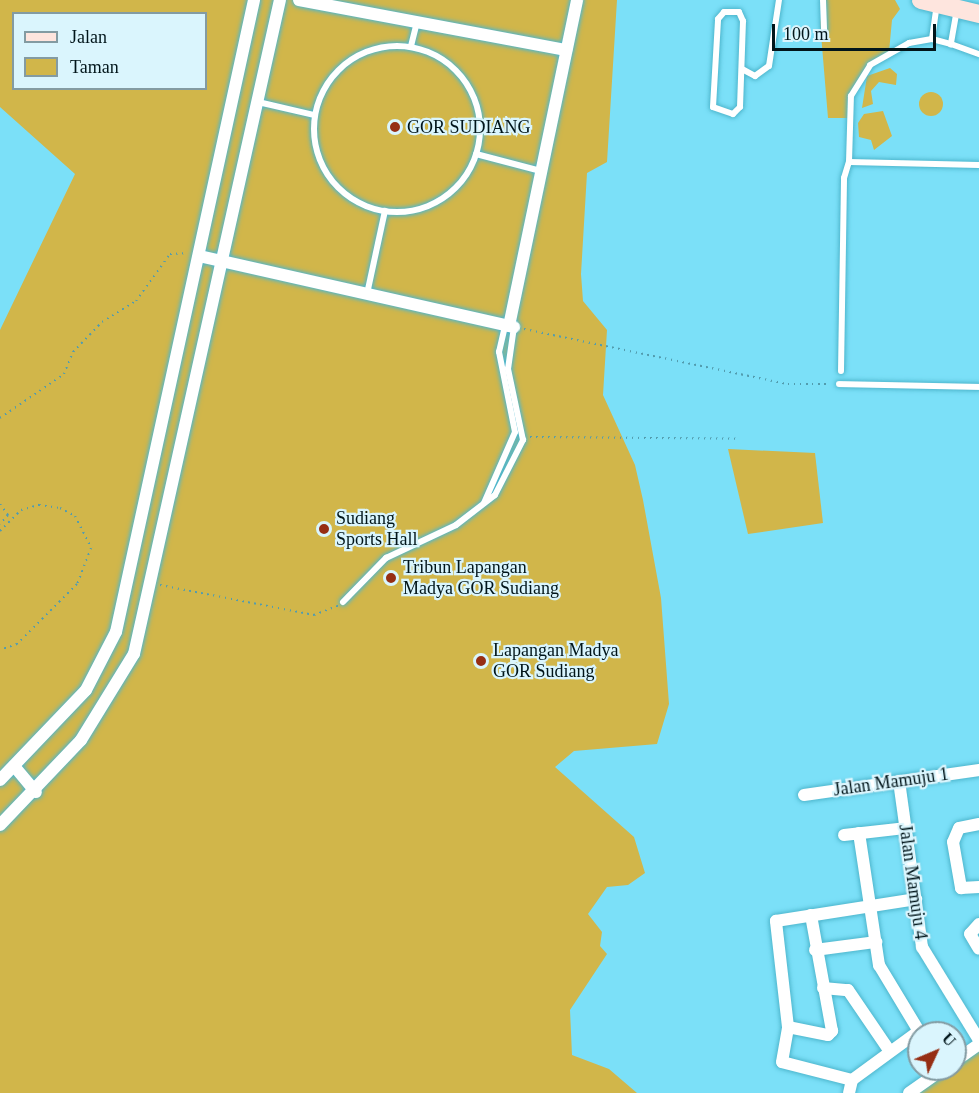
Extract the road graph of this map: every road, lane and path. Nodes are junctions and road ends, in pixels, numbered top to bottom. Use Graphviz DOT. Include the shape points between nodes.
graph roads {
  1 [pos="254,0"];
  2 [pos="280,0"];
  3 [pos="299,0"];
  4 [pos="577,0"];
  5 [pos="778,0"];
  6 [pos="823,0"];
  7 [pos="929,2"];
  8 [pos="957,9"];
  9 [pos="979,14"];
  10 [pos="417,21"];
  11 [pos="824,30"];
  12 [pos="932,39"];
  13 [pos="951,44"];
  14 [pos="411,46"];
  15 [pos="566,50"];
  16 [pos="979,54"];
  17 [pos="742,69"];
  18 [pos="258,102"];
  19 [pos="314,115"];
  20 [pos="476,154"];
  21 [pos="849,162"];
  22 [pos="979,165"];
  23 [pos="541,171"];
  24 [pos="385,211"];
  25 [pos="200,256"];
  26 [pos="224,261"];
  27 [pos="367,294"];
  28 [pos="509,326"];
  29 [pos="841,371"];
  30 [pos="839,384"];
  31 [pos="979,387"];
  32 [pos="0,418"];
  33 [pos="524,436"];
  34 [pos="740,439"];
  35 [pos="0,504"];
  36 [pos="483,507"];
  37 [pos="0,524"];
  38 [pos="0,531"];
  39 [pos="152,583"];
  40 [pos="343,602"];
  41 [pos="0,650"];
  42 [pos="14,766"];
  43 [pos="979,770"];
  44 [pos="0,780"];
  45 [pos="899,781"];
  46 [pos="36,792"];
  47 [pos="804,795"];
  48 [pos="979,824"];
  49 [pos="0,825"];
  50 [pos="905,828"];
  51 [pos="859,834"];
  52 [pos="844,835"];
  53 [pos="979,887"];
  54 [pos="916,899"];
  55 [pos="870,907"];
  56 [pos="811,915"];
  57 [pos="979,924"];
  58 [pos="876,942"];
  59 [pos="979,949"];
  60 [pos="815,950"];
  61 [pos="823,988"];
  62 [pos="912,1021"];
  63 [pos="788,1027"];
  64 [pos="907,1039"];
  65 [pos="979,1042"];
  66 [pos="889,1050"];
  67 [pos="967,1052"];
  68 [pos="852,1080"];
  69 [pos="926,1081"];
  70 [pos="849,1093"];
  71 [pos="909,1093"];
  1 -- 25 [label="street"];
  2 -- 18 [label="street"];
  3 -- 10 [label="street"];
  4 -- 15 [label="street"];
  5 -- 17 [label="lane" via="769,66 755,76"];
  6 -- 11 [label="lane"];
  7 -- 8 [label="main road"];
  7 -- 12 [label="lane"];
  8 -- 9 [label="main road"];
  8 -- 13 [label="lane"];
  10 -- 14 [label="lane"];
  10 -- 15 [label="street"];
  12 -- 13 [label="lane"];
  12 -- 21 [label="lane" via="889,52 858,81 851,96"];
  13 -- 16 [label="lane"];
  14 -- 19 [label="lane" via="359,53 338,69"];
  14 -- 20 [label="lane" via="435,54 471,91 479,116"];
  15 -- 23 [label="street"];
  17 -- 17 [label="lane" via="742,16 723,12 717,20 713,107 720,114 740,107"];
  18 -- 19 [label="lane"];
  18 -- 26 [label="street"];
  19 -- 24 [label="lane" via="316,148 329,178 364,205"];
  20 -- 23 [label="lane"];
  20 -- 24 [label="lane" via="456,188 436,203"];
  21 -- 22 [label="lane"];
  21 -- 29 [label="lane" via="844,178"];
  23 -- 28 [label="street"];
  24 -- 27 [label="lane"];
  25 -- 26 [label="street"];
  25 -- 32 [label="path" via="170,254 136,301 102,322 73,352 64,374"];
  25 -- 42 [label="street" via="116,632 86,690"];
  26 -- 27 [label="street"];
  26 -- 39 [label="street"];
  27 -- 28 [label="street"];
  28 -- 30 [label="path" via="788,384"];
  28 -- 33 [label="lane" via="508,369"];
  28 -- 36 [label="lane" via="499,352 515,432"];
  30 -- 31 [label="lane"];
  33 -- 34 [label="path"];
  33 -- 36 [label="lane" via="503,480"];
  35 -- 37 [label="path" via="8,515"];
  36 -- 40 [label="lane" via="386,558"];
  38 -- 41 [label="path" via="21,510 39,505 60,508 75,516 91,548 77,584 17,644"];
  39 -- 40 [label="path" via="314,615"];
  39 -- 46 [label="street" via="134,654 121,682"];
  42 -- 44 [label="street"];
  42 -- 46 [label="street"];
  43 -- 45 [label="street, Jalan Mamuju 1"];
  45 -- 47 [label="street, Jalan Mamuju 1"];
  45 -- 50 [label="street, Jalan Mamuju 4"];
  46 -- 49 [label="street"];
  48 -- 53 [label="street" via="959,828 953,842 961,888"];
  50 -- 51 [label="street"];
  50 -- 54 [label="street, Jalan Mamuju 4"];
  51 -- 52 [label="street"];
  51 -- 55 [label="street"];
  54 -- 55 [label="street"];
  54 -- 65 [label="street, Jalan Mamuju 4" via="923,952"];
  55 -- 56 [label="street"];
  55 -- 58 [label="street"];
  56 -- 60 [label="street"];
  56 -- 63 [label="street" via="776,923"];
  57 -- 59 [label="street" via="970,934"];
  58 -- 60 [label="street"];
  58 -- 62 [label="street" via="881,970"];
  60 -- 61 [label="street"];
  61 -- 63 [label="street" via="830,1034"];
  61 -- 66 [label="street" via="846,988"];
  63 -- 68 [label="street" via="784,1063"];
  64 -- 66 [label="street"];
  65 -- 67 [label="street"];
  66 -- 68 [label="street"];
  68 -- 70 [label="street"];
  69 -- 71 [label="street"];
}
